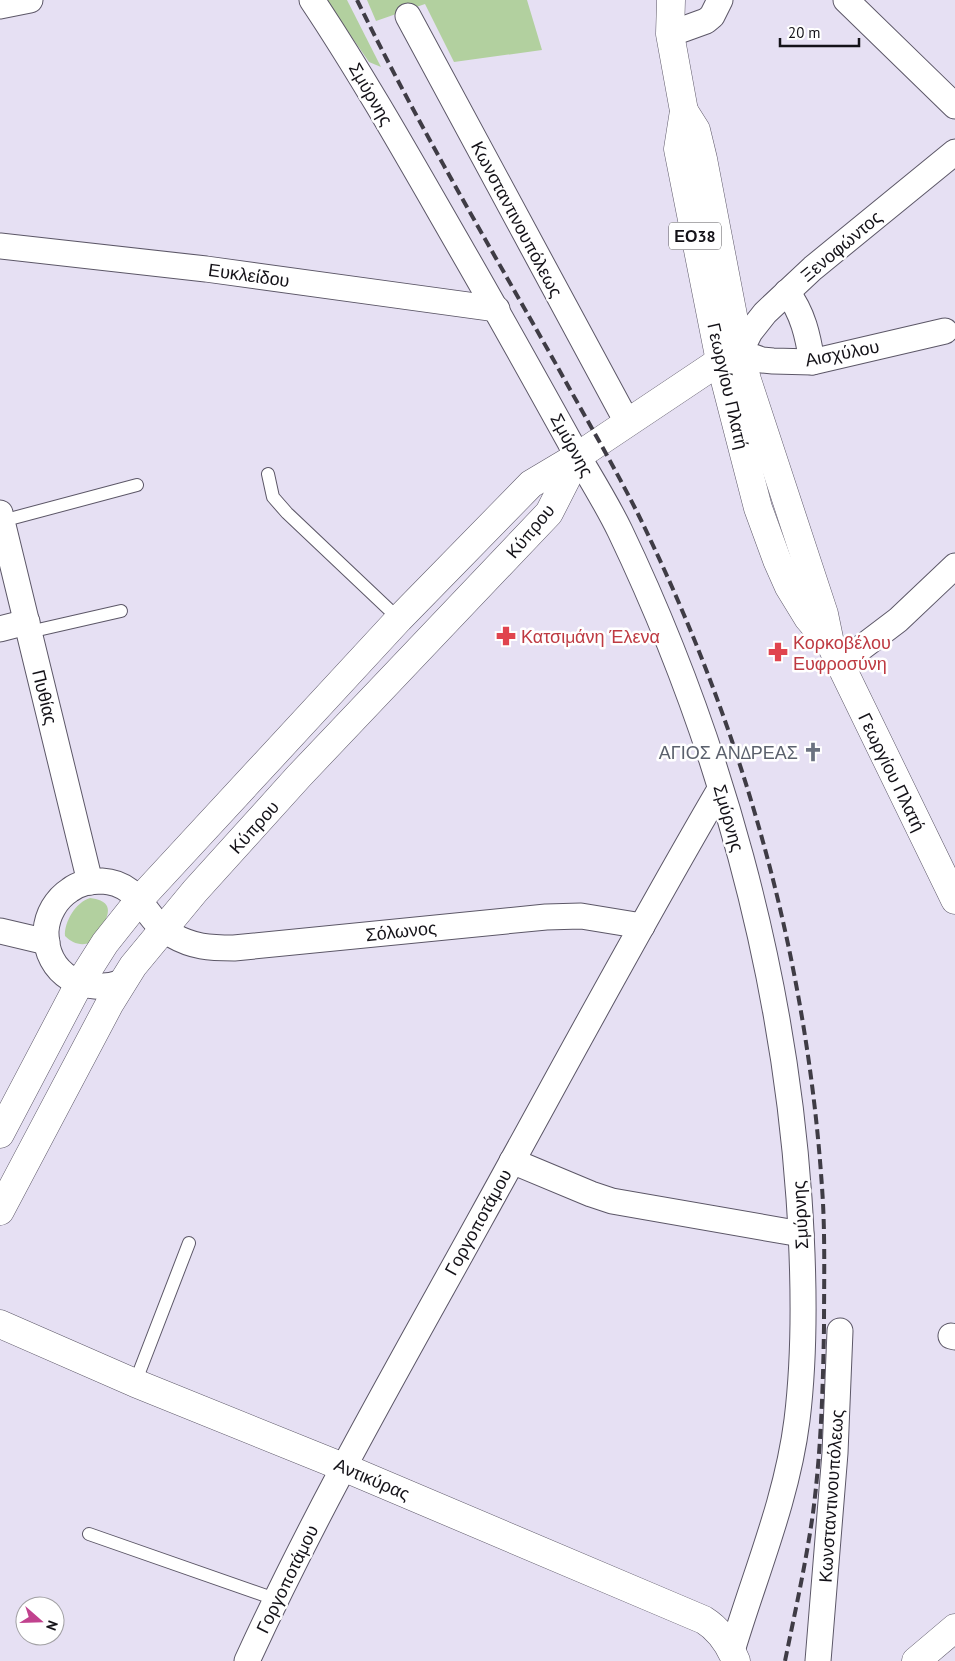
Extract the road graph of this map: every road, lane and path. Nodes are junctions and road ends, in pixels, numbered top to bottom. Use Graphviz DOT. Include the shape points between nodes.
graph roads {
  1 [pos="30,0"];
  2 [pos="312,0"];
  3 [pos="651,0"];
  4 [pos="671,0"];
  5 [pos="720,0"];
  6 [pos="846,0"];
  7 [pos="0,6"];
  8 [pos="408,16"];
  9 [pos="670,34"];
  10 [pos="955,106"];
  11 [pos="955,152"];
  12 [pos="0,246"];
  13 [pos="787,292"];
  14 [pos="497,309"];
  15 [pos="945,331"];
  16 [pos="730,356"];
  17 [pos="812,362"];
  18 [pos="627,422"];
  19 [pos="578,456"];
  20 [pos="268,474"];
  21 [pos="137,485"];
  22 [pos="1,517"];
  23 [pos="955,566"];
  24 [pos="121,611"];
  25 [pos="399,619"];
  26 [pos="28,627"];
  27 [pos="0,629"];
  28 [pos="835,654"];
  29 [pos="720,789"];
  30 [pos="90,882"];
  31 [pos="140,899"];
  32 [pos="955,900"];
  33 [pos="642,926"];
  34 [pos="163,929"];
  35 [pos="0,931"];
  36 [pos="47,942"];
  37 [pos="123,982"];
  38 [pos="79,984"];
  39 [pos="0,1134"];
  40 [pos="512,1161"];
  41 [pos="0,1211"];
  42 [pos="801,1234"];
  43 [pos="189,1243"];
  44 [pos="0,1324"];
  45 [pos="840,1331"];
  46 [pos="135,1383"];
  47 [pos="343,1467"];
  48 [pos="89,1534"];
  49 [pos="275,1599"];
  50 [pos="955,1628"];
  51 [pos="732,1658"];
  52 [pos="247,1661"];
  53 [pos="818,1661"];
  54 [pos="916,1661"];
  1 -- 7 [label="street"];
  2 -- 14 [label="street, Σμύρνης" via="342,45"];
  3 -- 9 [label="main road, Γεωργίου Πλατή / ΕΟ38" via="657,16"];
  4 -- 9 [label="main road, Γεωργίου Πλατή / ΕΟ38"];
  5 -- 9 [label="street" via="706,21"];
  6 -- 10 [label="street"];
  8 -- 18 [label="street, Κωνσταντινουπόλεως"];
  9 -- 16 [label="main road, Γεωργίου Πλατή / ΕΟ38" via="684,111 678,149"];
  11 -- 13 [label="street, Ξενοφώντος"];
  12 -- 14 [label="street, Ευκλείδου" via="206,269"];
  13 -- 16 [label="street, Ξενοφώντος"];
  13 -- 17 [label="street" via="807,332"];
  14 -- 19 [label="street, Σμύρνης"];
  15 -- 17 [label="street, Αισχύλου"];
  16 -- 17 [label="street, Αισχύλου" via="773,362"];
  16 -- 18 [label="main road"];
  16 -- 28 [label="main road, Γεωργίου Πλατή / ΕΟ38" via="758,508 789,587"];
  18 -- 19 [label="main road"];
  19 -- 25 [label="main road, Κύπρου" via="532,484"];
  19 -- 29 [label="street, Σμύρνης" via="618,526 648,594"];
  19 -- 34 [label="main road, Κύπρου" via="549,513 299,776"];
  20 -- 25 [label="lane" via="273,497 287,513"];
  21 -- 22 [label="lane"];
  22 -- 26 [label="street, Πυθίας"];
  23 -- 28 [label="street" via="898,620"];
  24 -- 26 [label="lane"];
  25 -- 31 [label="main road, Κύπρου"];
  26 -- 27 [label="street"];
  26 -- 30 [label="street, Πυθίας"];
  28 -- 32 [label="main road, Γεωργίου Πλατή / ΕΟ38"];
  29 -- 33 [label="street, Γοργοποτάμου"];
  29 -- 42 [label="street, Σμύρνης" via="758,922 771,981 790,1104"];
  30 -- 31 [label="street" via="119,884"];
  30 -- 36 [label="street" via="72,889 56,903 48,922"];
  31 -- 34 [label="street"];
  31 -- 38 [label="main road, Κύπρου" via="105,943"];
  33 -- 34 [label="street, Σόλωνος" via="581,916 546,917 234,948 195,946"];
  33 -- 40 [label="street, Γοργοποτάμου"];
  34 -- 37 [label="main road, Κύπρου"];
  35 -- 36 [label="street"];
  36 -- 38 [label="street" via="49,952 60,969"];
  37 -- 38 [label="street" via="106,987"];
  37 -- 41 [label="main road, Κύπρου"];
  38 -- 39 [label="main road, Κύπρου"];
  40 -- 42 [label="street" via="612,1201"];
  40 -- 47 [label="street, Γοργοποτάμου"];
  42 -- 51 [label="street, Σμύρνης" via="802,1349 792,1453 775,1520"];
  43 -- 46 [label="lane"];
  44 -- 46 [label="main road, Αντικύρας"];
  45 -- 53 [label="street, Κωνσταντινουπόλεως" via="835,1453"];
  46 -- 47 [label="main road, Αντικύρας"];
  47 -- 49 [label="street, Γοργοποτάμου"];
  47 -- 51 [label="main road, Αντικύρας" via="704,1620 715,1627"];
  48 -- 49 [label="lane"];
  49 -- 52 [label="street, Γοργοποτάμου"];
  50 -- 54 [label="main road"];
}
